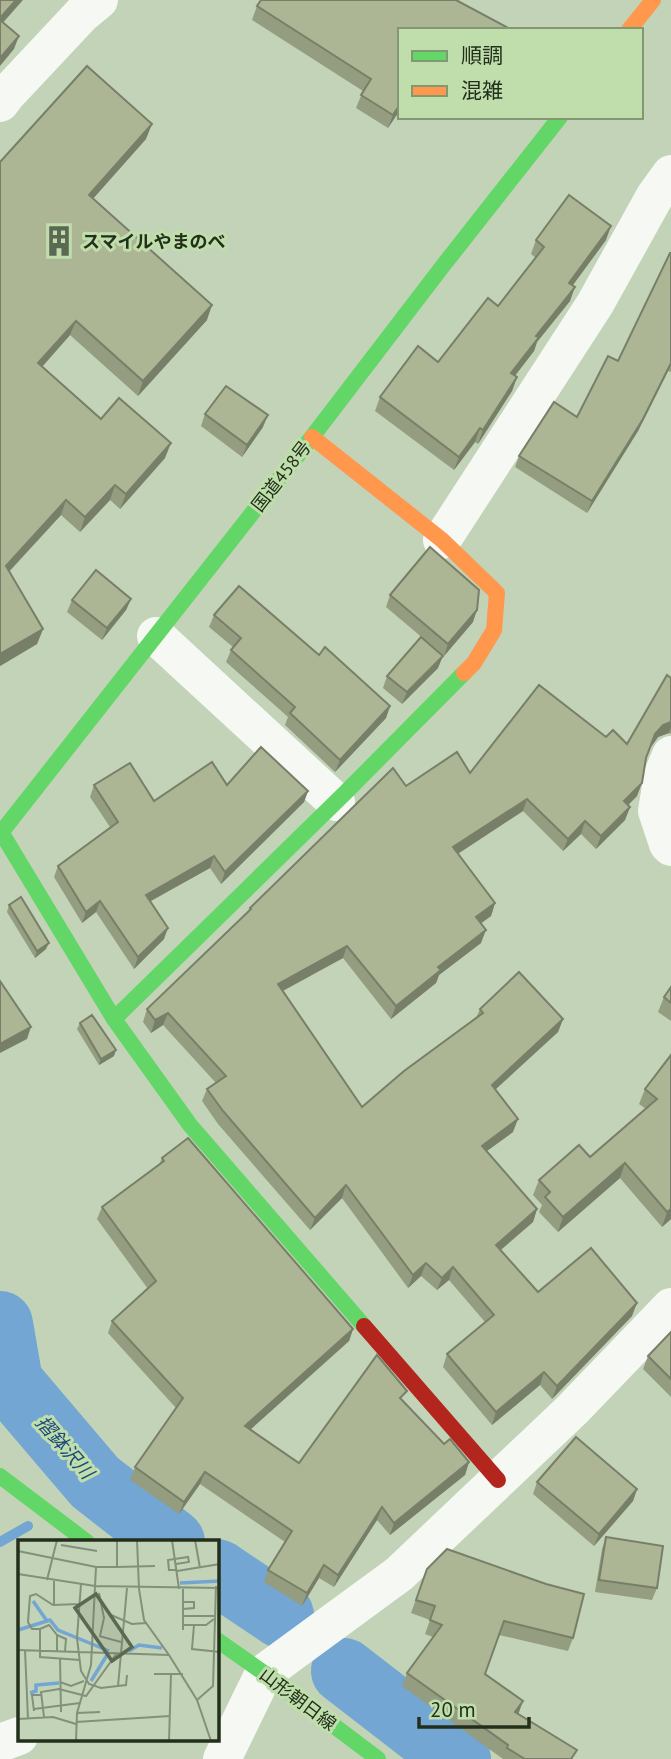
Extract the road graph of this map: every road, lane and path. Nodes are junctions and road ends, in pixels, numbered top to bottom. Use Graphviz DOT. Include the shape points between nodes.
graph roads {
  1 [pos="99,0"];
  2 [pos="653,0"];
  3 [pos="631,28"];
  4 [pos="0,103"];
  5 [pos="559,119"];
  6 [pos="671,174"];
  7 [pos="312,437"];
  8 [pos="442,540"];
  9 [pos="156,636"];
  10 [pos="671,755"];
  11 [pos="336,802"];
  12 [pos="1,833"];
  13 [pos="671,847"];
  14 [pos="114,1019"];
  15 [pos="671,1307"];
  16 [pos="0,1476"];
  17 [pos="498,1480"];
  18 [pos="84,1540"];
  19 [pos="234,1659"];
  20 [pos="18,1736"];
  21 [pos="0,1744"];
  22 [pos="222,1759"];
  23 [pos="378,1759"];
  1 -- 4 [label="street"];
  2 -- 3 [label="main road"];
  5 -- 7 [label="main road, 国道458号"];
  6 -- 8 [label="street" via="654,196 595,304"];
  7 -- 8 [label="main road"];
  7 -- 9 [label="main road, 国道458号"];
  8 -- 11 [label="main road" via="496,593 494,630 474,663"];
  9 -- 11 [label="street"];
  9 -- 12 [label="main road, 国道458号"];
  10 -- 13 [label="street" via="657,811"];
  11 -- 14 [label="main road"];
  12 -- 14 [label="main road"];
  14 -- 17 [label="main road" via="190,1125"];
  15 -- 17 [label="street"];
  16 -- 18 [label="main road"];
  17 -- 19 [label="street" via="399,1574"];
  19 -- 22 [label="street"];
  19 -- 23 [label="main road, 山形朝日線"];
  20 -- 21 [label="street"];
}
